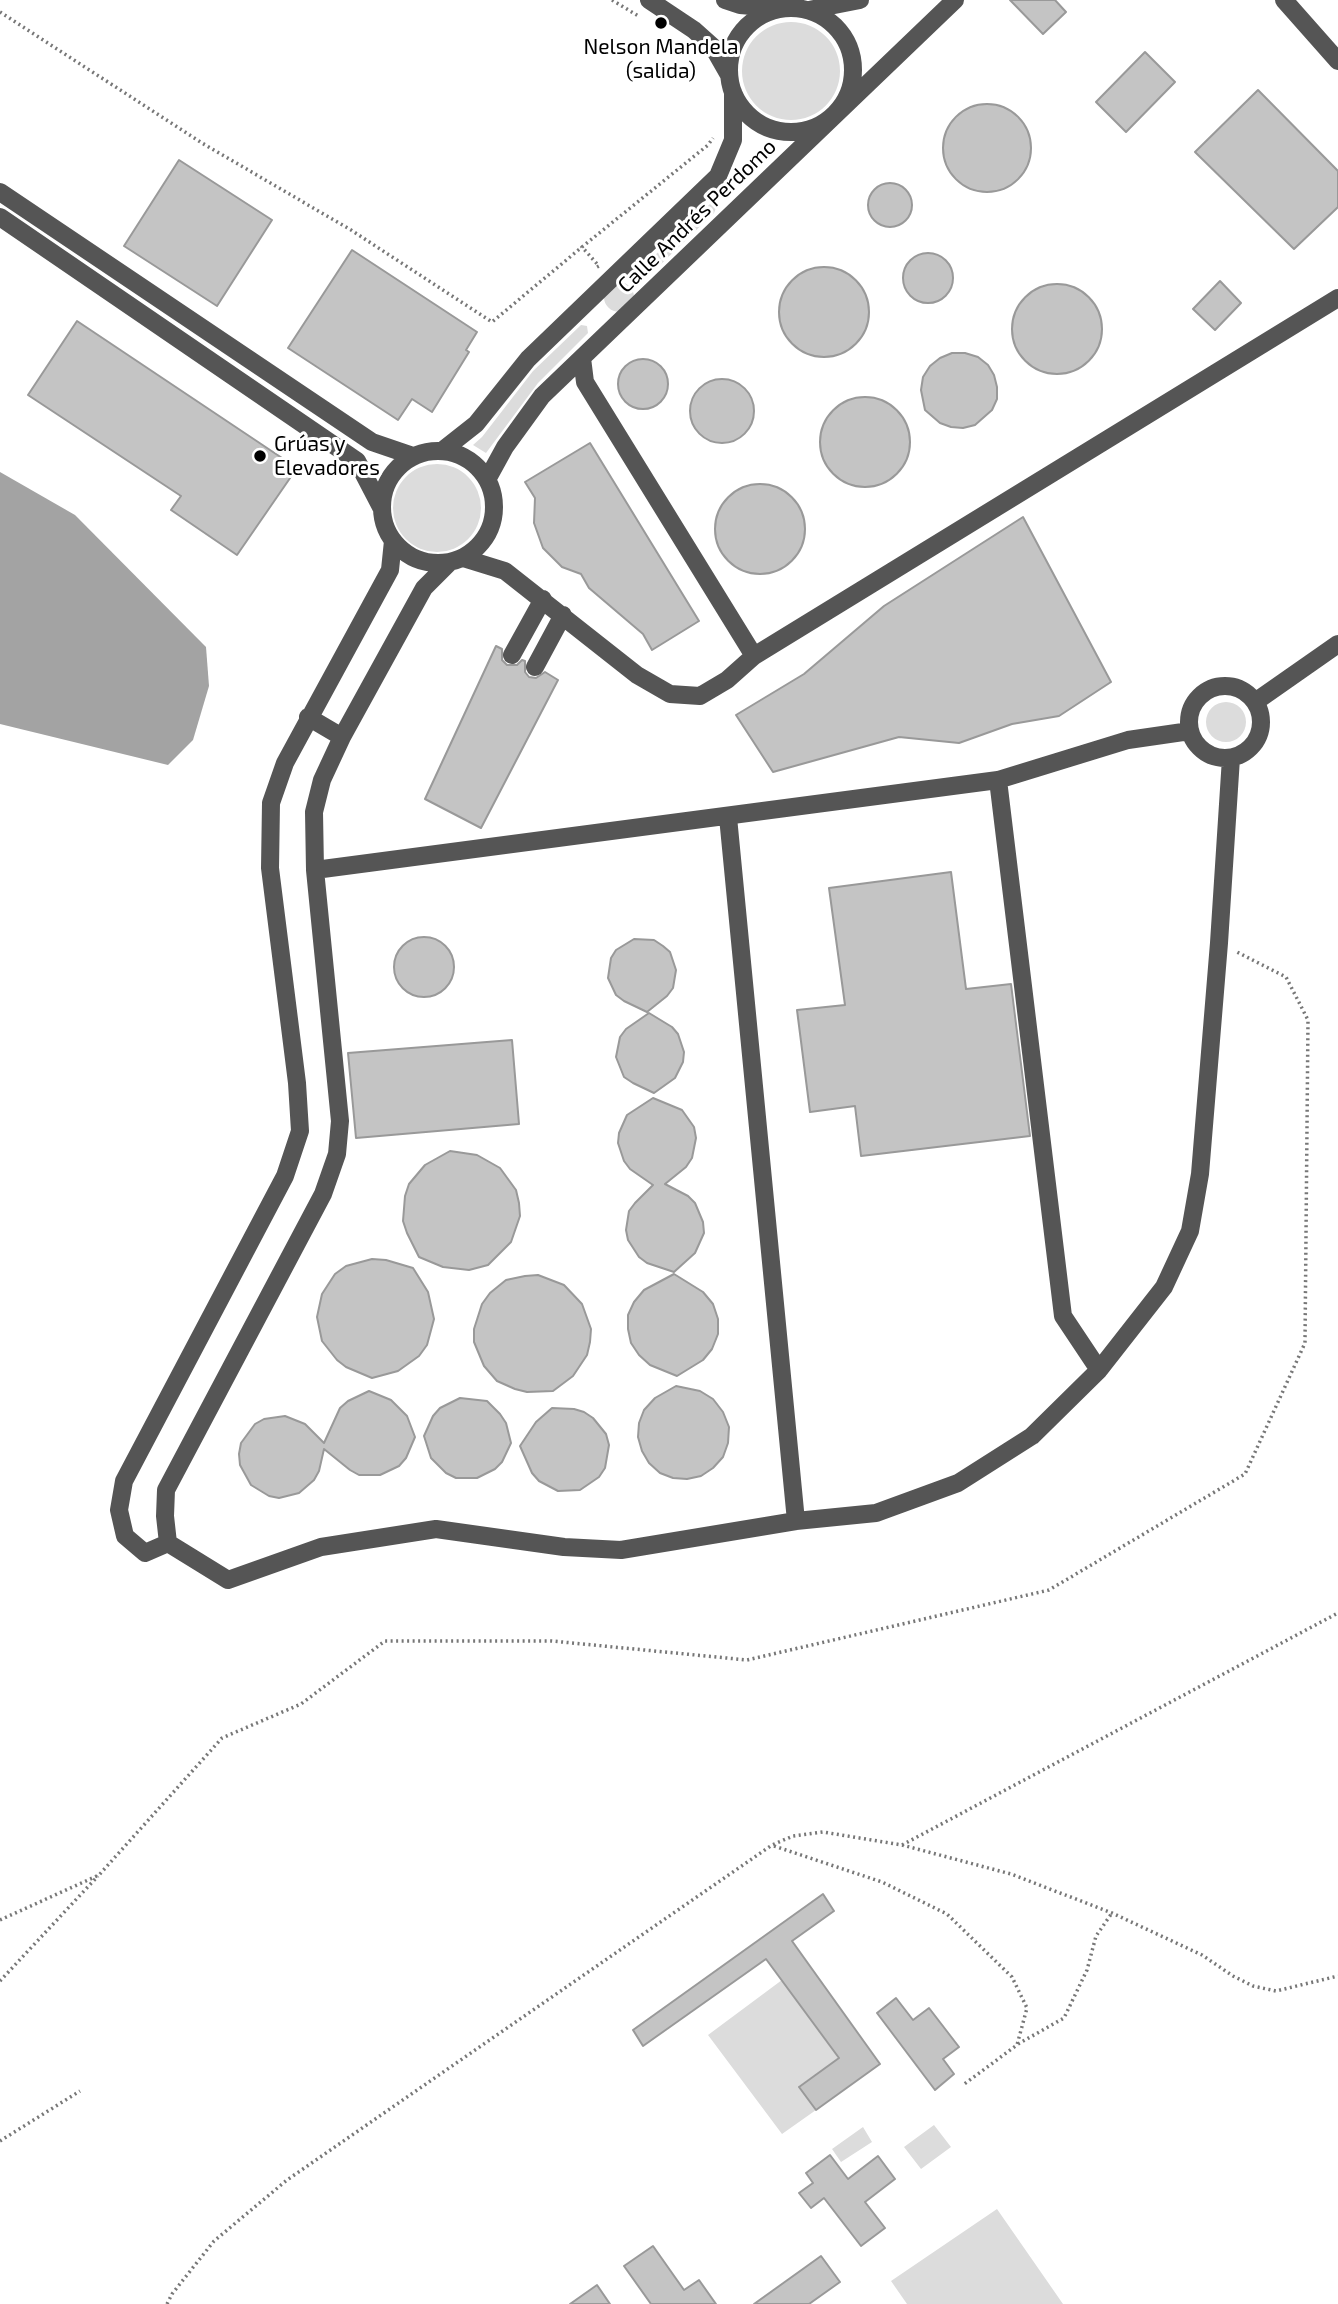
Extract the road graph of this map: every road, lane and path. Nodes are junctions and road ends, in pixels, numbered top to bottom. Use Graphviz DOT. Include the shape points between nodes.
graph roads {
  1 [pos="612,0"];
  2 [pos="649,0"];
  3 [pos="725,0"];
  4 [pos="860,0"];
  5 [pos="955,0"];
  6 [pos="1284,0"];
  7 [pos="781,8"];
  8 [pos="809,10"];
  9 [pos="0,12"];
  10 [pos="643,19"];
  11 [pos="1338,61"];
  12 [pos="731,84"];
  13 [pos="839,111"];
  14 [pos="717,133"];
  15 [pos="0,192"];
  16 [pos="0,217"];
  17 [pos="582,247"];
  18 [pos="590,274"];
  19 [pos="1338,298"];
  20 [pos="582,358"];
  21 [pos="443,450"];
  22 [pos="413,456"];
  23 [pos="488,478"];
  24 [pos="381,507"];
  25 [pos="393,541"];
  26 [pos="457,560"];
  27 [pos="543,599"];
  28 [pos="564,615"];
  29 [pos="1338,644"];
  30 [pos="512,654"];
  31 [pos="754,656"];
  32 [pos="535,667"];
  33 [pos="1255,702"];
  34 [pos="308,717"];
  35 [pos="1190,731"];
  36 [pos="342,737"];
  37 [pos="1231,758"];
  38 [pos="998,780"];
  39 [pos="728,817"];
  40 [pos="315,870"];
  41 [pos="1099,1370"];
  42 [pos="796,1521"];
  43 [pos="168,1543"];
  44 [pos="1338,1613"];
  45 [pos="772,1845"];
  46 [pos="902,1845"];
  47 [pos="99,1875"];
  48 [pos="1112,1913"];
  49 [pos="1338,1976"];
  50 [pos="0,1981"];
  51 [pos="1017,2045"];
  52 [pos="963,2085"];
  53 [pos="80,2091"];
  54 [pos="0,2141"];
  55 [pos="167,2304"];
  1 -- 10 [label="path"];
  2 -- 12 [label="street" via="713,47"];
  3 -- 7 [label="street"];
  4 -- 8 [label="street"];
  5 -- 13 [label="street, Calle Andrés Perdomo"];
  6 -- 11 [label="street"];
  7 -- 8 [label="street"];
  7 -- 12 [label="street" via="763,14 736,40 730,57"];
  8 -- 13 [label="street" via="842,34 851,52 849,93"];
  9 -- 17 [label="path" via="492,322"];
  12 -- 13 [label="street" via="744,111 781,131 802,131"];
  12 -- 21 [label="street, Calle Andrés Perdomo" via="733,140 718,176 528,359 476,424"];
  13 -- 20 [label="street, Calle Andrés Perdomo"];
  14 -- 17 [label="path"];
  15 -- 22 [label="street" via="372,442"];
  16 -- 24 [label="street" via="357,461"];
  17 -- 18 [label="path" via="599,266"];
  19 -- 31 [label="street"];
  20 -- 23 [label="street, Calle Andrés Perdomo" via="542,396"];
  20 -- 31 [label="street" via="585,382"];
  21 -- 22 [label="street"];
  21 -- 23 [label="street" via="468,459"];
  22 -- 24 [label="street" via="390,477"];
  23 -- 26 [label="street" via="495,514 489,532 479,547"];
  24 -- 25 [label="street"];
  25 -- 26 [label="street" via="418,560"];
  25 -- 34 [label="street" via="390,570"];
  26 -- 27 [label="street" via="505,571"];
  26 -- 36 [label="street" via="424,588"];
  27 -- 28 [label="street"];
  27 -- 30 [label="street"];
  28 -- 31 [label="street" via="637,675 670,694 700,696"];
  28 -- 32 [label="street"];
  29 -- 33 [label="street"];
  33 -- 35 [label="street" via="1237,688 1205,692 1191,709"];
  33 -- 37 [label="street" via="1260,713 1258,737 1252,747"];
  34 -- 36 [label="street"];
  34 -- 43 [label="street" via="271,803 270,868 300,1131 285,1176 124,1481 119,1510 125,1536 145,1553"];
  35 -- 37 [label="street" via="1210,755"];
  35 -- 38 [label="street" via="1128,740"];
  36 -- 40 [label="street" via="322,780 314,812"];
  37 -- 41 [label="street" via="1200,1174 1190,1231 1164,1287"];
  38 -- 39 [label="street"];
  38 -- 41 [label="street" via="1063,1316"];
  39 -- 40 [label="street"];
  39 -- 42 [label="street"];
  40 -- 43 [label="street" via="340,1121 337,1154 323,1194 166,1490"];
  41 -- 42 [label="street" via="1032,1436 958,1483 876,1513"];
  42 -- 43 [label="street" via="621,1550 436,1529 321,1547 228,1580"];
  44 -- 46 [label="path"];
  45 -- 46 [label="path" via="822,1832"];
  45 -- 51 [label="path" via="883,1881 947,1913 1012,1976 1027,2008"];
  45 -- 55 [label="path" via="287,2180 214,2241"];
  46 -- 48 [label="path" via="1011,1874"];
  47 -- 50 [label="path"];
  48 -- 49 [label="path" via="1202,1955 1254,1986 1276,1991"];
  48 -- 51 [label="path" via="1096,1936 1087,1970 1064,2018"];
  51 -- 52 [label="path"];
  53 -- 54 [label="path"];
}
